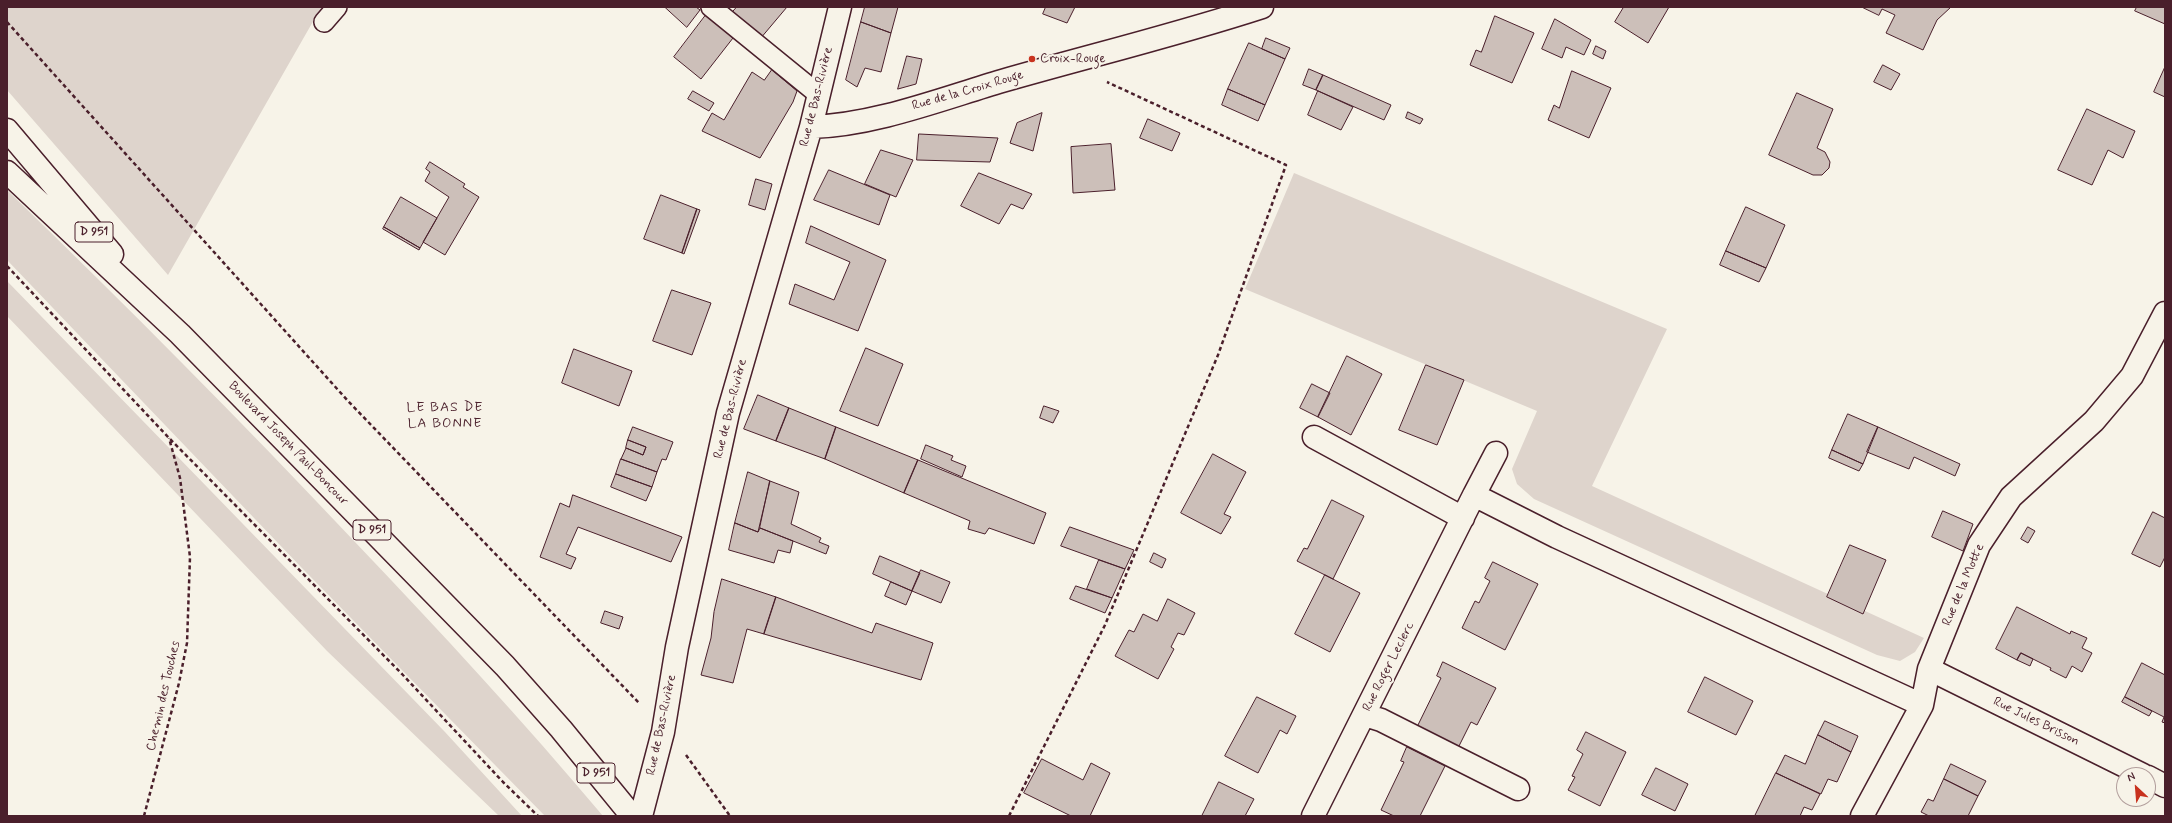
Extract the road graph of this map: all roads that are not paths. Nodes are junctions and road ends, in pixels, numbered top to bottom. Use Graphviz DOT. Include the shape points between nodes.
graph roads {
  1 [pos="337,7"];
  2 [pos="711,7"];
  3 [pos="840,7"];
  4 [pos="1262,7"];
  5 [pos="324,22"];
  6 [pos="818,94"];
  7 [pos="811,127"];
  8 [pos="7,130"];
  9 [pos="7,172"];
  10 [pos="2165,313"];
  11 [pos="180,334"];
  12 [pos="1314,437"];
  13 [pos="1496,453"];
  14 [pos="1474,495"];
  15 [pos="1463,518"];
  16 [pos="1929,669"];
  17 [pos="1922,705"];
  18 [pos="1365,715"];
  19 [pos="2127,767"];
  20 [pos="2156,781"];
  21 [pos="2165,786"];
  22 [pos="1518,790"];
  23 [pos="632,816"];
  24 [pos="641,816"];
  25 [pos="1314,816"];
  26 [pos="1862,816"];
  1 -- 5 [label="lane"];
  2 -- 6 [label="lane"];
  3 -- 6 [label="street, Rue de Bas-Rivière"];
  4 -- 7 [label="street, Rue de la Croix Rouge" via="1186,31 871,119"];
  6 -- 7 [label="street, Rue de Bas-Rivière"];
  7 -- 24 [label="street, Rue de Bas-Rivière" via="728,413 677,647 663,732"];
  8 -- 11 [label="street, Boulevard Joseph Paul-Boncour / D 951"];
  9 -- 11 [label="street, Boulevard Joseph Paul-Boncour / D 951"];
  10 -- 16 [label="street, Rue de la Motte" via="2132,376 2094,421 2011,497 1979,545"];
  11 -- 23 [label="street, Boulevard Joseph Paul-Boncour / D 951" via="505,666 561,729"];
  12 -- 15 [label="street"];
  13 -- 14 [label="street, Rue Roger Leclerc"];
  14 -- 15 [label="street, Rue Roger Leclerc"];
  14 -- 17 [label="street" via="1557,537"];
  15 -- 18 [label="street, Rue Roger Leclerc"];
  16 -- 17 [label="street, Rue de la Motte"];
  16 -- 19 [label="street, Rue Jules Brisson"];
  17 -- 26 [label="street, Rue de la Motte"];
  18 -- 22 [label="street" via="1381,720"];
  18 -- 25 [label="street, Rue Roger Leclerc"];
  20 -- 21 [label="street"];
}
